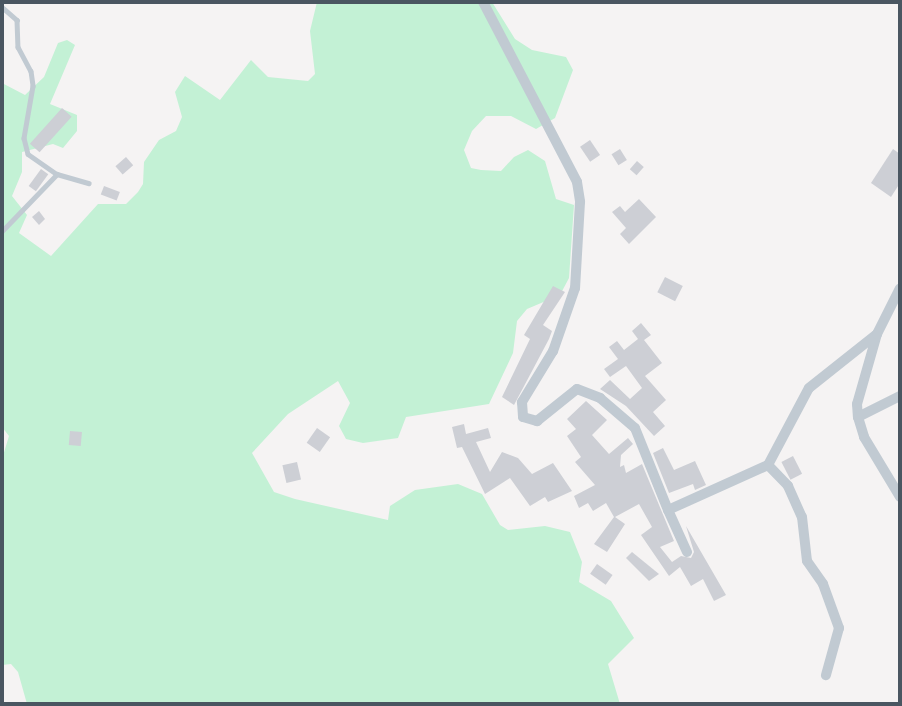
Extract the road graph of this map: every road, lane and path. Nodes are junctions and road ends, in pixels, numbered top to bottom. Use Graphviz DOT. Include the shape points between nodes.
graph roads {
  1 [pos="483,2"];
  2 [pos="2,7"];
  3 [pos="57,174"];
  4 [pos="89,183"];
  5 [pos="2,230"];
  6 [pos="900,288"];
  7 [pos="877,334"];
  8 [pos="900,396"];
  9 [pos="858,417"];
  10 [pos="768,465"];
  11 [pos="900,497"];
  12 [pos="668,510"];
  13 [pos="687,552"];
  14 [pos="826,675"];
  1 -- 12 [label="street" via="577,182 580,202 575,288 553,351 520,410 529,422 537,421 572,390 585,390 600,398 635,428"];
  2 -- 3 [label="lane" via="16,20 18,47 31,71 33,86 24,138 28,154"];
  3 -- 4 [label="lane"];
  3 -- 5 [label="lane"];
  6 -- 7 [label="street"];
  7 -- 9 [label="street" via="857,404"];
  7 -- 10 [label="street" via="820,375"];
  8 -- 9 [label="street"];
  9 -- 11 [label="street" via="864,437"];
  10 -- 12 [label="street"];
  10 -- 14 [label="street" via="788,486 802,517 807,561 823,584 839,628"];
  12 -- 13 [label="street"];
}
